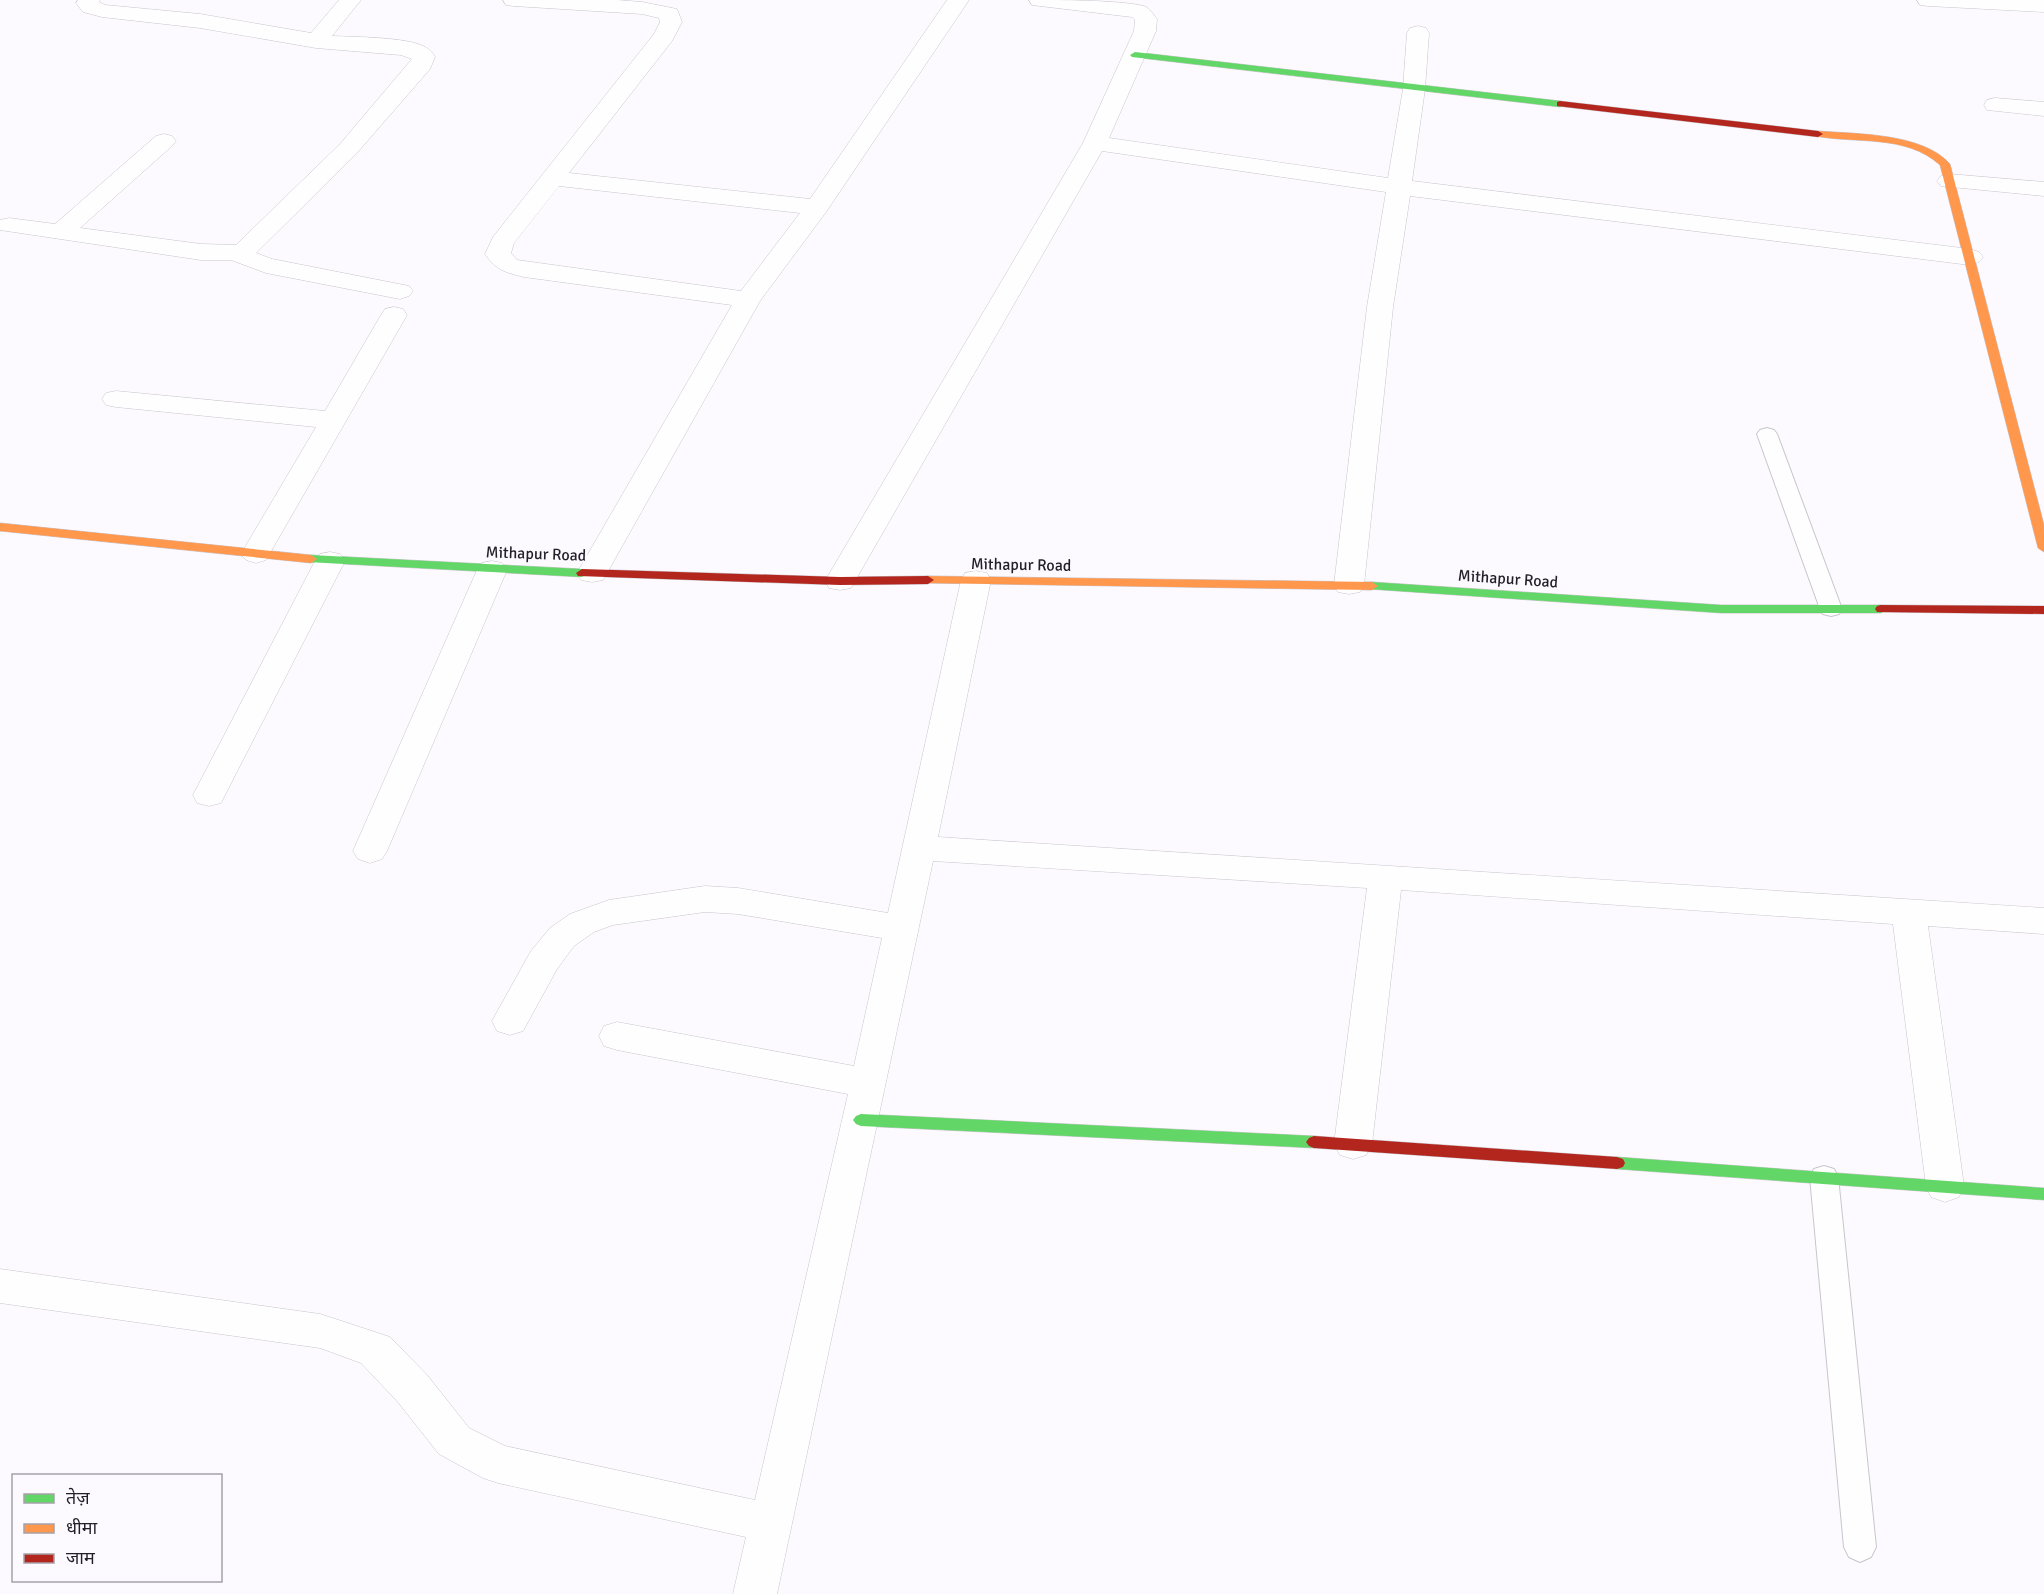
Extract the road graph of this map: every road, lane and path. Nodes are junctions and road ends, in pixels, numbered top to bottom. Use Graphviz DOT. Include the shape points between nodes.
graph roads {
  1 [pos="89,0"];
  2 [pos="350,0"];
  3 [pos="514,0"];
  4 [pos="958,0"];
  5 [pos="1040,0"];
  6 [pos="1928,0"];
  7 [pos="2012,2"];
  8 [pos="2044,6"];
  9 [pos="1419,33"];
  10 [pos="316,41"];
  11 [pos="1135,55"];
  12 [pos="1414,89"];
  13 [pos="1995,105"];
  14 [pos="2044,108"];
  15 [pos="164,141"];
  16 [pos="1095,142"];
  17 [pos="551,178"];
  18 [pos="1949,181"];
  19 [pos="1399,187"];
  20 [pos="2044,189"];
  21 [pos="817,207"];
  22 [pos="5,220"];
  23 [pos="62,231"];
  24 [pos="0,249"];
  25 [pos="234,253"];
  26 [pos="1970,257"];
  27 [pos="748,300"];
  28 [pos="116,399"];
  29 [pos="333,420"];
  30 [pos="1767,434"];
  31 [pos="2,531"];
  32 [pos="2044,548"];
  33 [pos="256,554"];
  34 [pos="330,561"];
  35 [pos="492,570"];
  36 [pos="592,573"];
  37 [pos="976,580"];
  38 [pos="840,581"];
  39 [pos="1349,585"];
  40 [pos="1831,609"];
  41 [pos="2044,610"];
  42 [pos="209,795"];
  43 [pos="919,848"];
  44 [pos="370,851"];
  45 [pos="1385,877"];
  46 [pos="1909,912"];
  47 [pos="2044,921"];
  48 [pos="902,928"];
  49 [pos="510,1021"];
  50 [pos="617,1036"];
  51 [pos="869,1083"];
  52 [pos="861,1120"];
  53 [pos="1353,1144"];
  54 [pos="1824,1177"];
  55 [pos="1945,1186"];
  56 [pos="2044,1194"];
  57 [pos="0,1286"];
  58 [pos="771,1522"];
  59 [pos="1860,1547"];
  60 [pos="755,1594"];
  1 -- 10 [label="street" via="91,8 102,11 200,21"];
  2 -- 10 [label="street"];
  3 -- 17 [label="street" via="642,8 669,14 664,36"];
  4 -- 21 [label="street"];
  5 -- 11 [label="street" via="1138,11 1146,19"];
  6 -- 7 [label="street"];
  7 -- 8 [label="street"];
  9 -- 12 [label="street"];
  10 -- 25 [label="street" via="401,48 417,51 424,57 348,149 254,243"];
  11 -- 12 [label="street"];
  11 -- 16 [label="street"];
  12 -- 18 [label="street" via="1908,144 1939,154"];
  12 -- 19 [label="street"];
  13 -- 14 [label="street"];
  15 -- 23 [label="street"];
  16 -- 19 [label="street"];
  16 -- 38 [label="street"];
  17 -- 21 [label="street"];
  17 -- 27 [label="street" via="502,242 498,254 508,265"];
  18 -- 20 [label="street"];
  18 -- 26 [label="street"];
  19 -- 26 [label="street"];
  19 -- 39 [label="street" via="1380,307"];
  21 -- 27 [label="street"];
  22 -- 23 [label="street"];
  22 -- 24 [label="street" via="6,239"];
  23 -- 25 [label="street" via="201,252"];
  25 -- 29 [label="street" via="397,303"];
  26 -- 32 [label="street"];
  27 -- 36 [label="street"];
  28 -- 29 [label="street"];
  29 -- 33 [label="street"];
  30 -- 40 [label="lane"];
  31 -- 33 [label="street, Mithapur Road"];
  33 -- 34 [label="street, Mithapur Road"];
  34 -- 35 [label="street, Mithapur Road"];
  34 -- 42 [label="street"];
  35 -- 36 [label="street, Mithapur Road"];
  35 -- 44 [label="street"];
  36 -- 38 [label="street, Mithapur Road"];
  37 -- 38 [label="street, Mithapur Road"];
  37 -- 39 [label="street, Mithapur Road"];
  37 -- 43 [label="street"];
  39 -- 40 [label="street, Mithapur Road" via="1721,609"];
  40 -- 41 [label="street, Mithapur Road"];
  43 -- 45 [label="street"];
  43 -- 48 [label="street"];
  45 -- 46 [label="street"];
  45 -- 53 [label="street"];
  46 -- 47 [label="street"];
  46 -- 55 [label="street"];
  48 -- 49 [label="street" via="705,898 609,913 582,922 562,937 544,960"];
  48 -- 51 [label="street"];
  50 -- 51 [label="street"];
  51 -- 52 [label="street"];
  52 -- 53 [label="street"];
  52 -- 58 [label="street"];
  53 -- 54 [label="street"];
  54 -- 55 [label="street"];
  54 -- 59 [label="lane"];
  55 -- 56 [label="street"];
  57 -- 58 [label="street" via="320,1331 375,1350 454,1441 498,1464"];
  58 -- 60 [label="street"];
}
